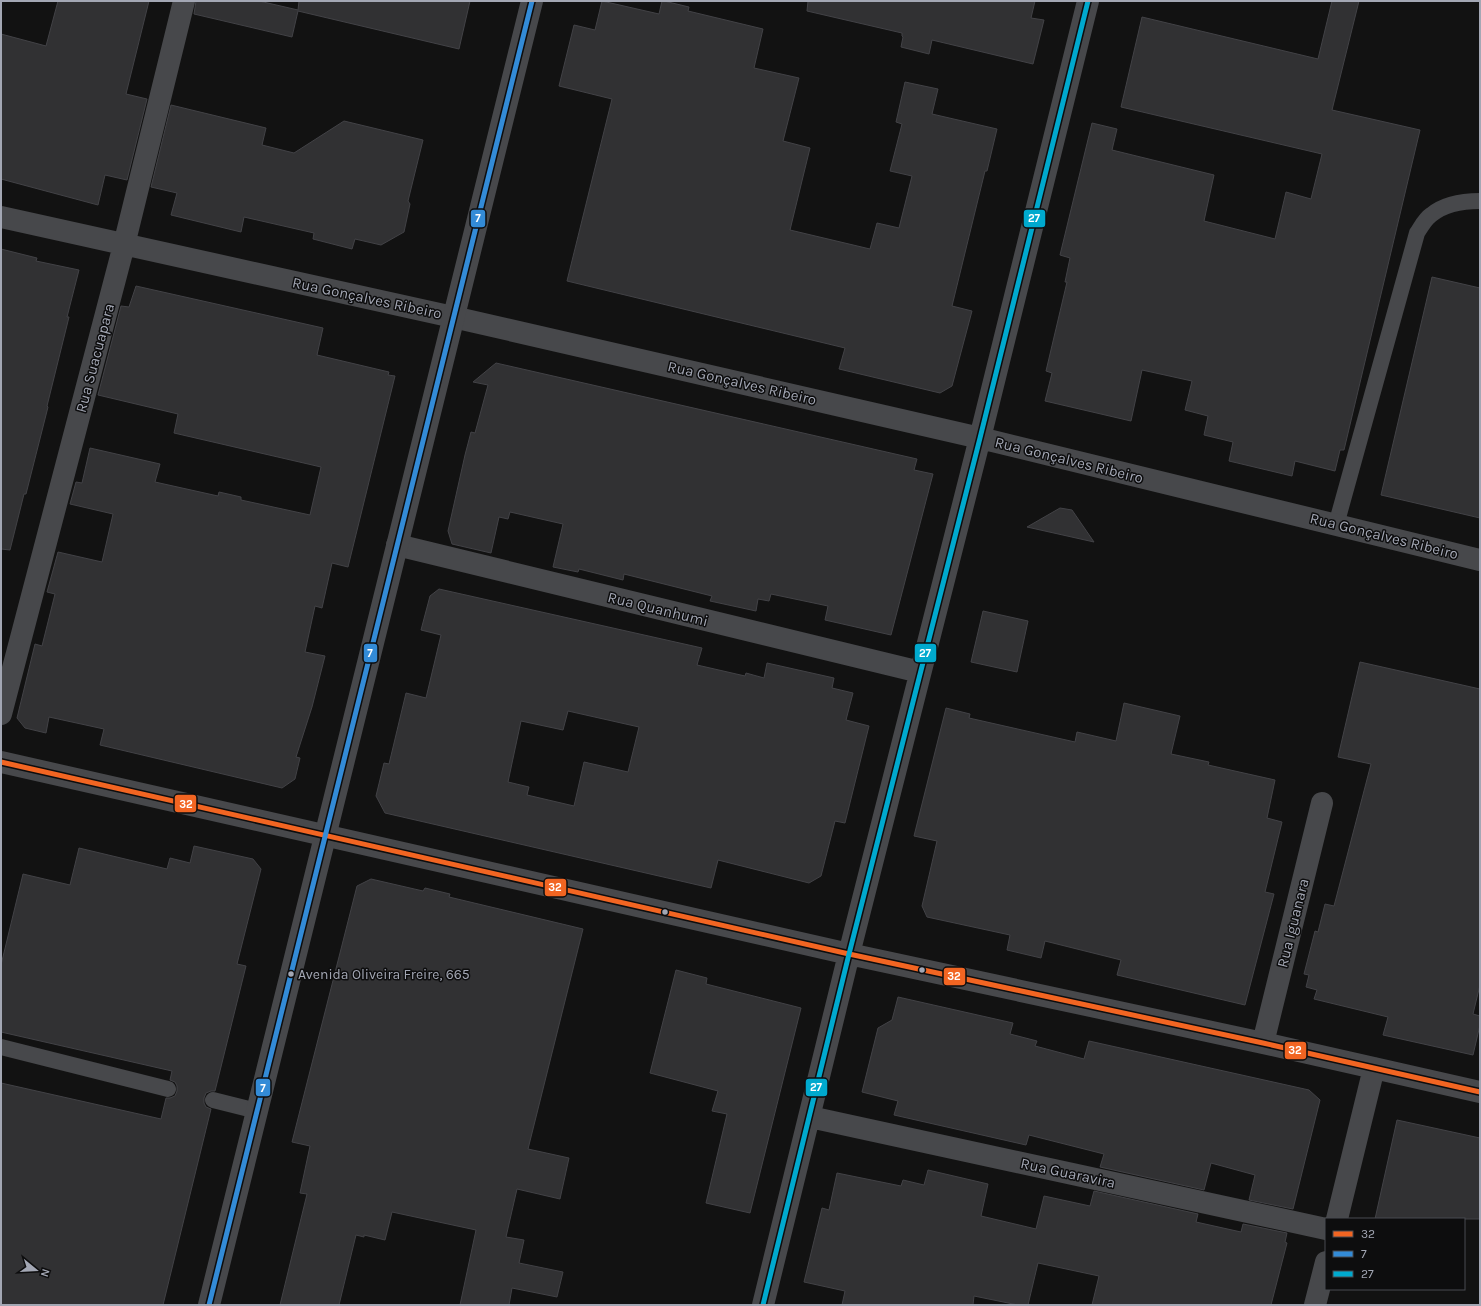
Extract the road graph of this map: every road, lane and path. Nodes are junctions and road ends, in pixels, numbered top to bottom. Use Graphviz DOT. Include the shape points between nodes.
graph roads {
  1 [pos="184,1"];
  2 [pos="532,1"];
  3 [pos="1088,1"];
  4 [pos="1480,201"];
  5 [pos="1,217"];
  6 [pos="124,245"];
  7 [pos="453,317"];
  8 [pos="980,438"];
  9 [pos="1336,525"];
  10 [pos="397,545"];
  11 [pos="1480,560"];
  12 [pos="920,672"];
  13 [pos="1,714"];
  14 [pos="1,762"];
  15 [pos="1322,803"];
  16 [pos="325,836"];
  17 [pos="849,954"];
  18 [pos="1263,1043"];
  19 [pos="1,1047"];
  20 [pos="1374,1068"];
  21 [pos="168,1088"];
  22 [pos="1480,1092"];
  23 [pos="213,1100"];
  24 [pos="256,1111"];
  25 [pos="810,1117"];
  26 [pos="1337,1218"];
  27 [pos="1325,1230"];
  28 [pos="1325,1266"];
  29 [pos="209,1305"];
  30 [pos="763,1305"];
  31 [pos="1315,1305"];
  1 -- 6 [label="street, Rua Suacuapara"];
  2 -- 7 [label="street"];
  3 -- 8 [label="street"];
  4 -- 9 [label="lane" via="1445,206 1430,215 1418,233"];
  5 -- 6 [label="street, Rua Gonçalves Ribeiro"];
  6 -- 7 [label="street, Rua Gonçalves Ribeiro"];
  6 -- 13 [label="street, Rua Suacuapara"];
  7 -- 8 [label="street, Rua Gonçalves Ribeiro"];
  7 -- 10 [label="street"];
  8 -- 9 [label="street, Rua Gonçalves Ribeiro"];
  8 -- 12 [label="street"];
  9 -- 11 [label="street, Rua Gonçalves Ribeiro"];
  10 -- 12 [label="street, Rua Quanhumi"];
  10 -- 16 [label="street"];
  12 -- 17 [label="street"];
  14 -- 16 [label="street"];
  15 -- 18 [label="street, Rua Iguanara"];
  16 -- 17 [label="street"];
  16 -- 24 [label="street"];
  17 -- 18 [label="street"];
  17 -- 25 [label="street"];
  18 -- 20 [label="street"];
  19 -- 21 [label="lane"];
  20 -- 22 [label="street"];
  20 -- 26 [label="street"];
  23 -- 24 [label="lane"];
  24 -- 29 [label="street"];
  25 -- 27 [label="street, Rua Guaravira"];
  25 -- 30 [label="street"];
  28 -- 31 [label="street"];
}
